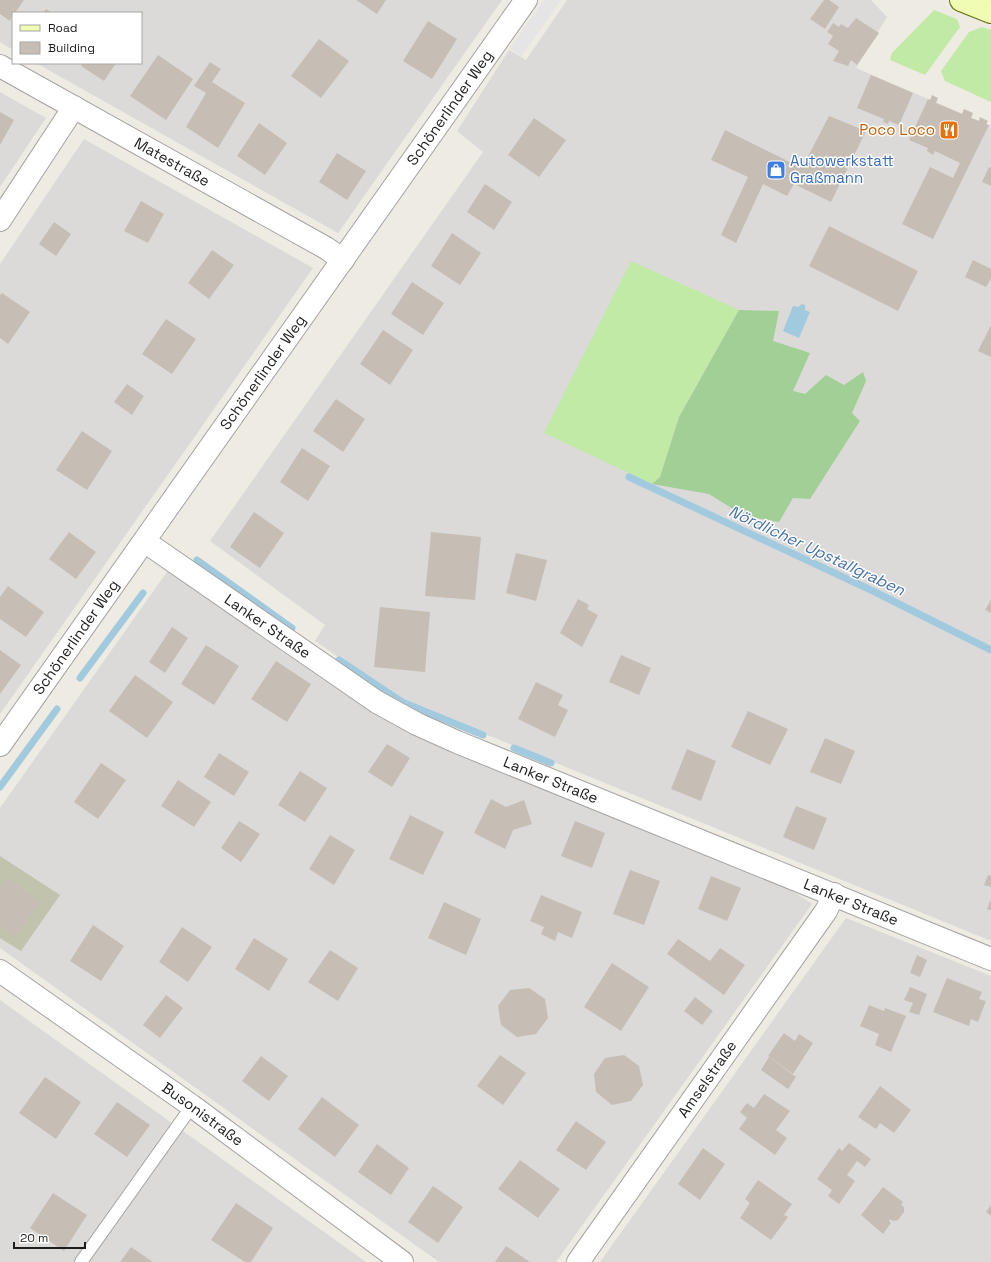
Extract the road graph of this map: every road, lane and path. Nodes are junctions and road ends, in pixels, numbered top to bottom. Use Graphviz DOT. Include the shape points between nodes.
graph roads {
  1 [pos="526,0"];
  2 [pos="961,0"];
  3 [pos="991,12"];
  4 [pos="0,66"];
  5 [pos="74,107"];
  6 [pos="0,220"];
  7 [pos="343,260"];
  8 [pos="144,541"];
  9 [pos="0,745"];
  10 [pos="834,894"];
  11 [pos="991,959"];
  12 [pos="0,971"];
  13 [pos="192,1106"];
  14 [pos="80,1262"];
  15 [pos="402,1262"];
  16 [pos="578,1262"];
  1 -- 7 [label="street, Schönerlinder Weg"];
  2 -- 3 [label="main road"];
  4 -- 5 [label="street, Matestraße"];
  5 -- 6 [label="street"];
  5 -- 7 [label="street, Matestraße" via="326,248"];
  7 -- 8 [label="street, Schönerlinder Weg"];
  8 -- 9 [label="street, Schönerlinder Weg"];
  8 -- 10 [label="street, Lanker Straße" via="377,702 417,724"];
  10 -- 11 [label="street, Lanker Straße"];
  10 -- 16 [label="street, Amselstraße" via="826,912"];
  12 -- 13 [label="street, Busonistraße"];
  13 -- 14 [label="lane"];
  13 -- 15 [label="street, Busonistraße"];
}
